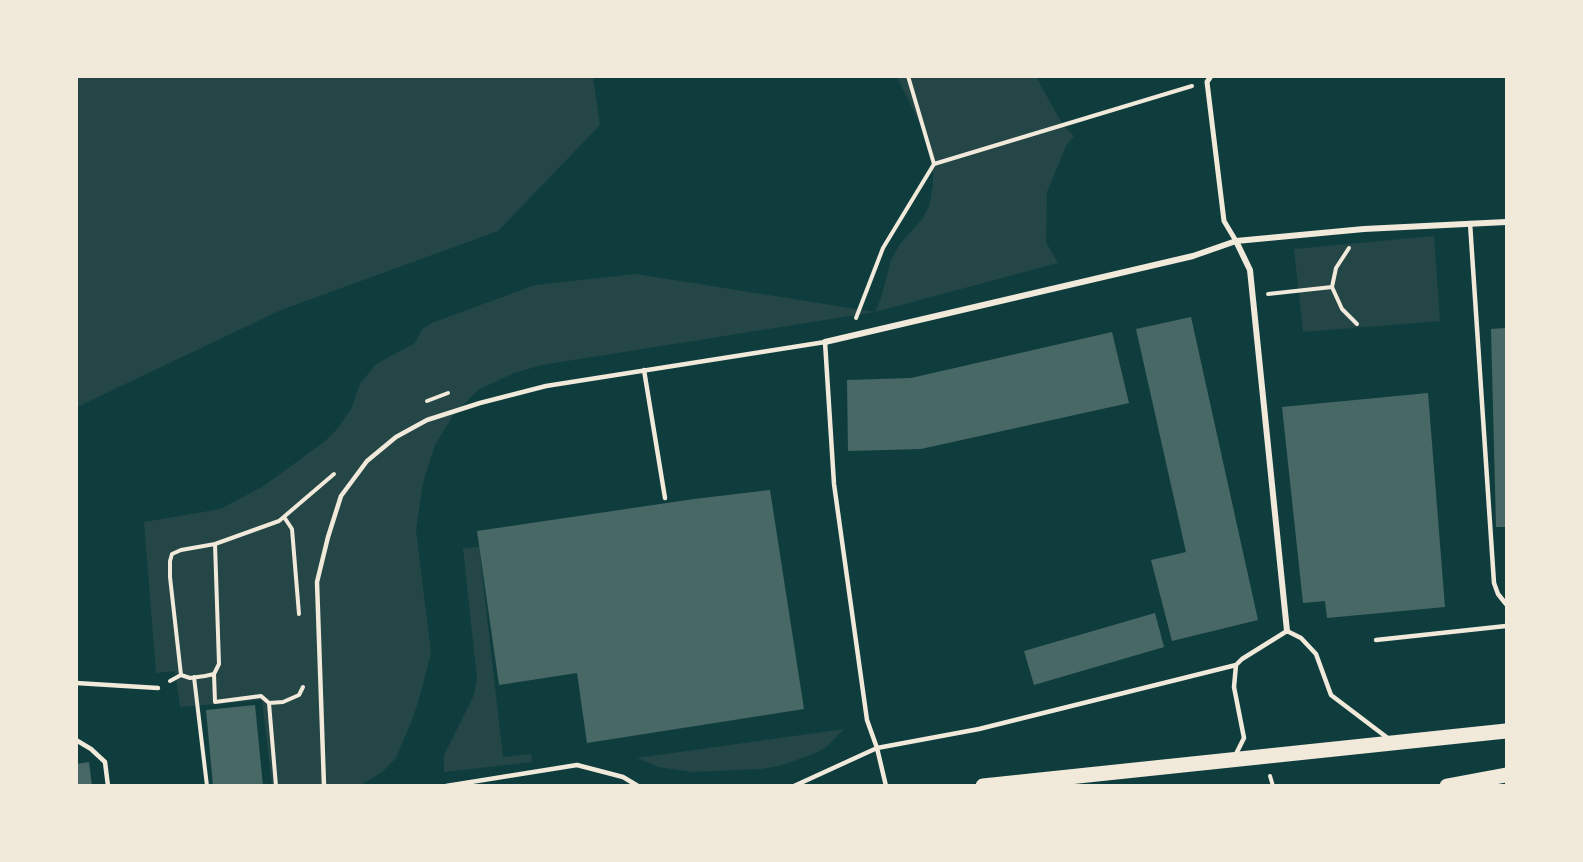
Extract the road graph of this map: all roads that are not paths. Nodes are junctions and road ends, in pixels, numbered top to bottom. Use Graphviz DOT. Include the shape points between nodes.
graph roads {
  1 [pos="1209,79"];
  2 [pos="1506,222"];
  3 [pos="1470,223"];
  4 [pos="1236,241"];
  5 [pos="825,342"];
  6 [pos="645,370"];
  7 [pos="665,498"];
  8 [pos="1506,604"];
  9 [pos="1506,626"];
  10 [pos="1287,632"];
  11 [pos="1376,640"];
  12 [pos="1236,665"];
  13 [pos="76,683"];
  14 [pos="158,688"];
  15 [pos="1506,731"];
  16 [pos="76,740"];
  17 [pos="1394,743"];
  18 [pos="877,748"];
  19 [pos="1234,759"];
  20 [pos="1506,775"];
  21 [pos="108,786"];
  22 [pos="324,786"];
  23 [pos="446,786"];
  24 [pos="638,786"];
  25 [pos="794,786"];
  26 [pos="886,786"];
  27 [pos="983,786"];
  28 [pos="1447,786"];
  1 -- 4 [label="street" via="1224,221"];
  2 -- 3 [label="street"];
  3 -- 4 [label="street"];
  3 -- 8 [label="lane" via="1494,584"];
  4 -- 5 [label="street" via="1181,259"];
  4 -- 10 [label="street" via="1250,270"];
  5 -- 6 [label="lane"];
  5 -- 18 [label="lane" via="834,484 867,720"];
  6 -- 7 [label="lane"];
  6 -- 22 [label="lane" via="546,386 427,420 396,437 367,461 341,496 317,582"];
  9 -- 11 [label="lane"];
  10 -- 12 [label="lane"];
  10 -- 17 [label="lane" via="1301,638 1316,654 1331,695"];
  12 -- 18 [label="lane" via="979,729"];
  12 -- 19 [label="lane" via="1234,687 1244,738"];
  13 -- 14 [label="lane"];
  15 -- 17 [label="main road"];
  16 -- 21 [label="lane" via="105,762"];
  17 -- 19 [label="main road"];
  18 -- 25 [label="lane"];
  18 -- 26 [label="lane"];
  19 -- 27 [label="main road"];
  20 -- 28 [label="main road"];
  23 -- 24 [label="lane" via="578,765 623,777"];
}
